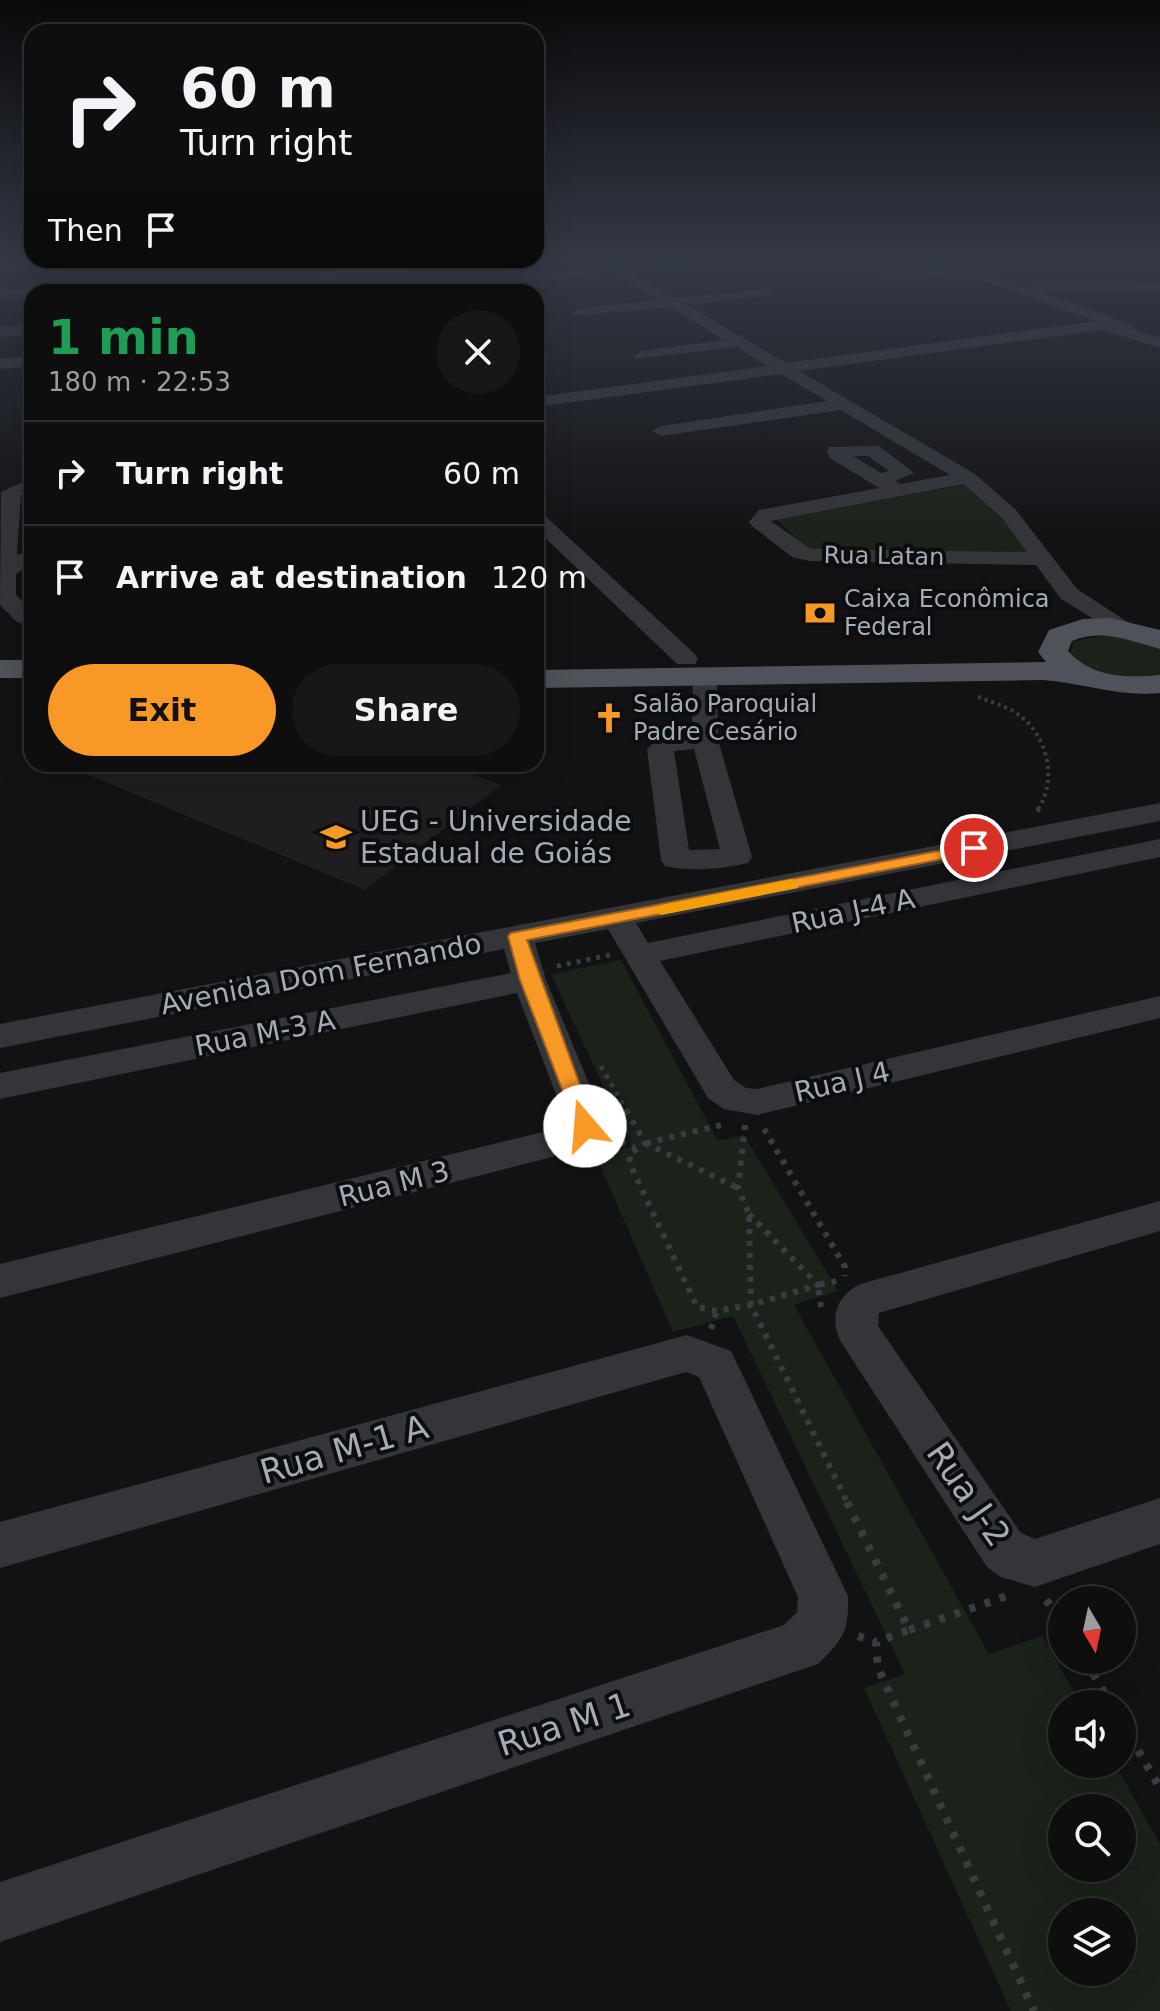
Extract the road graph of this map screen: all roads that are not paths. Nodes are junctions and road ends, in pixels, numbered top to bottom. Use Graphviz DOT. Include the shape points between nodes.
graph roads {
  1 [pos="664,353"];
  2 [pos="760,353"];
  3 [pos="898,353"];
  4 [pos="641,356"];
  5 [pos="24,362"];
  6 [pos="0,364"];
  7 [pos="786,368"];
  8 [pos="544,401"];
  9 [pos="845,404"];
  10 [pos="661,431"];
  11 [pos="968,478"];
  12 [pos="878,480"];
  13 [pos="24,487"];
  14 [pos="897,491"];
  15 [pos="544,526"];
  16 [pos="1043,559"];
  17 [pos="24,560"];
  18 [pos="5,571"];
  19 [pos="1069,594"];
  20 [pos="24,616"];
  21 [pos="1128,630"];
  22 [pos="1061,637"];
  23 [pos="1159,639"];
  24 [pos="544,663"];
  25 [pos="696,668"];
  26 [pos="0,669"];
  27 [pos="24,669"];
  28 [pos="1077,673"];
  29 [pos="544,678"];
  30 [pos="0,684"];
  31 [pos="24,684"];
  32 [pos="1160,684"];
  33 [pos="705,740"];
  34 [pos="1160,812"];
  35 [pos="1160,848"];
  36 [pos="617,918"];
  37 [pos="517,936"];
  38 [pos="629,954"];
  39 [pos="539,977"];
  40 [pos="1160,1007"];
  41 [pos="0,1036"];
  42 [pos="0,1086"];
  43 [pos="1160,1216"];
  44 [pos="0,1281"];
  45 [pos="687,1353"];
  46 [pos="1160,1521"];
  47 [pos="0,1545"];
  48 [pos="0,1912"];
  1 -- 4 [label="street"];
  2 -- 7 [label="street"];
  3 -- 7 [label="street"];
  5 -- 6 [label="street"];
  7 -- 8 [label="street"];
  7 -- 9 [label="street"];
  9 -- 10 [label="street"];
  9 -- 11 [label="street"];
  11 -- 14 [label="street, Rua Latan"];
  11 -- 16 [label="street" via="1009,514"];
  12 -- 14 [label="street"];
  13 -- 18 [label="street" via="11,492"];
  14 -- 16 [label="street, Rua Latan" via="766,514 759,522 810,555"];
  15 -- 25 [label="street"];
  16 -- 19 [label="street"];
  17 -- 18 [label="street"];
  18 -- 20 [label="street" via="5,597"];
  19 -- 21 [label="street"];
  19 -- 22 [label="street"];
  21 -- 22 [label="main road" via="1094,627"];
  21 -- 23 [label="main road"];
  22 -- 25 [label="main road" via="997,653 917,661"];
  22 -- 28 [label="main road" via="1053,652"];
  24 -- 25 [label="main road"];
  25 -- 28 [label="main road"];
  25 -- 29 [label="main road"];
  25 -- 33 [label="street"];
  26 -- 27 [label="main road"];
  28 -- 32 [label="main road" via="1127,686"];
  30 -- 31 [label="main road"];
  34 -- 36 [label="street, Avenida Dom Fernando"];
  35 -- 38 [label="street, Rua J-4 A"];
  36 -- 37 [label="street, Avenida Dom Fernando"];
  36 -- 38 [label="street, Rua J 4"];
  37 -- 39 [label="street, Rua M 3"];
  37 -- 41 [label="street, Avenida Dom Fernando"];
  38 -- 40 [label="street, Rua J 4" via="721,1089 737,1100 757,1102"];
  39 -- 42 [label="street, Rua M-3 A"];
  39 -- 44 [label="street, Rua M 3" via="585,1120 578,1137"];
  43 -- 46 [label="street, Rua J-2" via="844,1308 858,1307 856,1329 1004,1550 1016,1587 1035,1563"];
  45 -- 47 [label="street, Rua M-1 A"];
  45 -- 48 [label="street, Rua M 1" via="715,1364 823,1596 823,1623 800,1646"];
}
